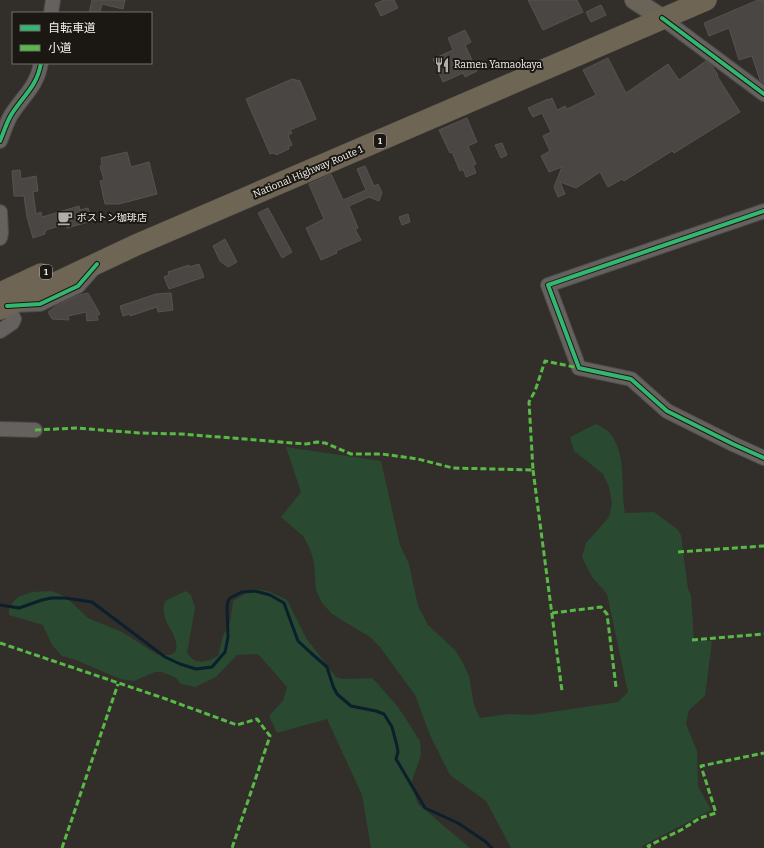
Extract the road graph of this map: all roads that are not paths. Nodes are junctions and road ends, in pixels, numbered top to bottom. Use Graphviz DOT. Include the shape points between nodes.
graph roads {
  1 [pos="53,0"];
  2 [pos="672,0"];
  3 [pos="706,0"];
  4 [pos="648,9"];
  5 [pos="51,12"];
  6 [pos="41,64"];
  7 [pos="764,94"];
  8 [pos="0,141"];
  9 [pos="292,172"];
  10 [pos="764,211"];
  11 [pos="0,212"];
  12 [pos="0,238"];
  13 [pos="97,264"];
  14 [pos="3,302"];
  15 [pos="0,331"];
  16 [pos="0,429"];
  17 [pos="35,430"];
  18 [pos="764,458"];
  1 -- 5 [label="street"];
  2 -- 4 [label="highway, National Highway Route 1 / 1"];
  3 -- 4 [label="highway, National Highway Route 1 / 1"];
  4 -- 7 [label="street"];
  4 -- 9 [label="highway, National Highway Route 1 / 1" via="500,82"];
  6 -- 8 [label="street" via="35,82 12,113"];
  9 -- 13 [label="highway, National Highway Route 1 / 1"];
  9 -- 14 [label="highway, National Highway Route 1 / 1"];
  10 -- 18 [label="street" via="548,285 579,368 631,379 667,411"];
  11 -- 12 [label="street"];
  13 -- 14 [label="highway, National Highway Route 1 / 1"];
  13 -- 14 [label="street" via="78,286 40,304"];
  14 -- 15 [label="street" via="12,323"];
  16 -- 17 [label="street"];
}
